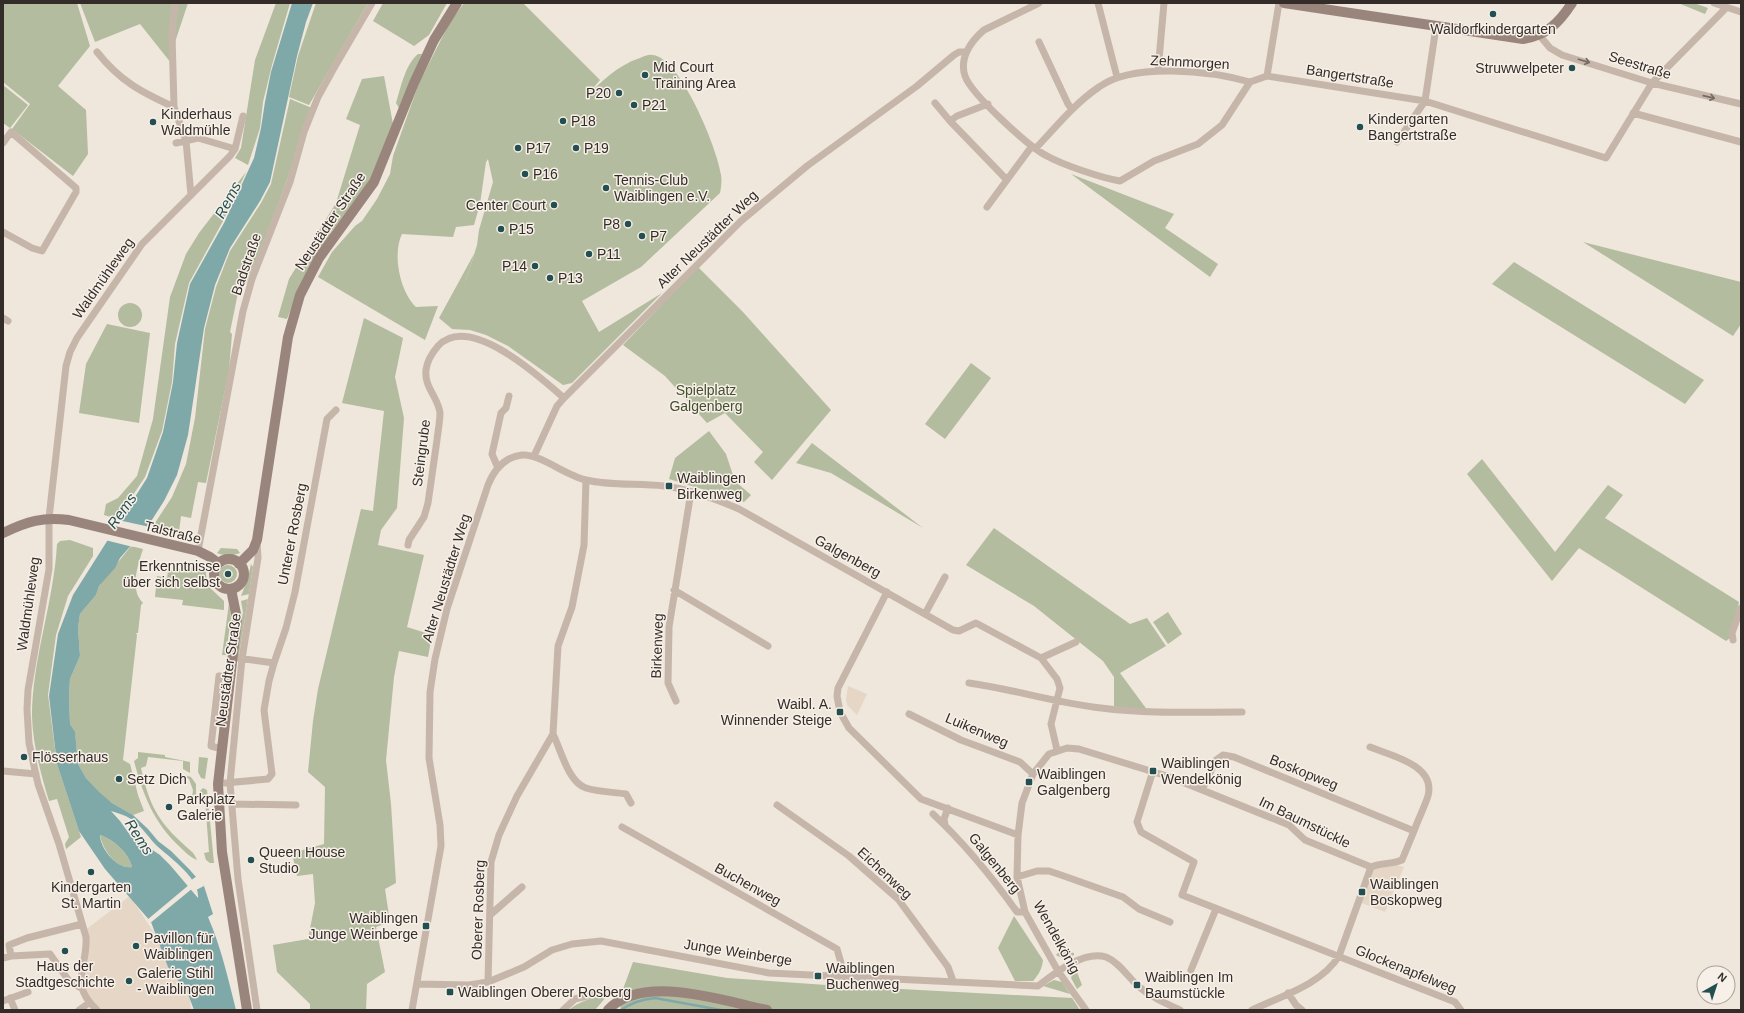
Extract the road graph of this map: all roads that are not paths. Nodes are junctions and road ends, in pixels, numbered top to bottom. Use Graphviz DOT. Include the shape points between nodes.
graph roads {
  1 [pos="175,3"];
  2 [pos="372,3"];
  3 [pos="457,3"];
  4 [pos="1039,3"];
  5 [pos="1098,3"];
  6 [pos="1164,3"];
  7 [pos="1279,3"];
  8 [pos="1284,3"];
  9 [pos="1572,3"];
  10 [pos="1714,3"];
  11 [pos="1726,8"];
  12 [pos="1741,12"];
  13 [pos="1436,27"];
  14 [pos="1540,36"];
  15 [pos="1039,42"];
  16 [pos="97,52"];
  17 [pos="966,52"];
  18 [pos="1158,71"];
  19 [pos="1267,76"];
  20 [pos="1117,77"];
  21 [pos="1250,82"];
  22 [pos="1652,83"];
  23 [pos="1425,101"];
  24 [pos="936,103"];
  25 [pos="988,104"];
  26 [pos="1741,104"];
  27 [pos="174,107"];
  28 [pos="1072,109"];
  29 [pos="1633,113"];
  30 [pos="243,116"];
  31 [pos="950,121"];
  32 [pos="186,141"];
  33 [pos="1397,142"];
  34 [pos="1741,142"];
  35 [pos="3,143"];
  36 [pos="176,143"];
  37 [pos="1034,147"];
  38 [pos="235,149"];
  39 [pos="1007,180"];
  40 [pos="191,195"];
  41 [pos="987,207"];
  42 [pos="3,232"];
  43 [pos="509,396"];
  44 [pos="564,398"];
  45 [pos="336,410"];
  46 [pos="534,456"];
  47 [pos="498,468"];
  48 [pos="586,480"];
  49 [pos="691,492"];
  50 [pos="49,518"];
  51 [pos="3,533"];
  52 [pos="257,540"];
  53 [pos="408,545"];
  54 [pos="198,551"];
  55 [pos="218,563"];
  56 [pos="239,564"];
  57 [pos="945,577"];
  58 [pos="231,589"];
  59 [pos="674,590"];
  60 [pos="887,592"];
  61 [pos="1741,608"];
  62 [pos="925,614"];
  63 [pos="1733,640"];
  64 [pos="1076,642"];
  65 [pos="768,646"];
  66 [pos="237,658"];
  67 [pos="1041,658"];
  68 [pos="274,663"];
  69 [pos="969,682"];
  70 [pos="676,701"];
  71 [pos="1057,702"];
  72 [pos="1242,712"];
  73 [pos="909,714"];
  74 [pos="553,734"];
  75 [pos="1370,747"];
  76 [pos="1057,750"];
  77 [pos="3,771"];
  78 [pos="1153,771"];
  79 [pos="36,774"];
  80 [pos="1033,774"];
  81 [pos="218,782"];
  82 [pos="233,783"];
  83 [pos="1202,790"];
  84 [pos="631,803"];
  85 [pos="230,804"];
  86 [pos="296,805"];
  87 [pos="777,805"];
  88 [pos="948,808"];
  89 [pos="933,814"];
  90 [pos="945,825"];
  91 [pos="622,827"];
  92 [pos="1414,831"];
  93 [pos="1018,835"];
  94 [pos="1371,867"];
  95 [pos="1017,877"];
  96 [pos="522,887"];
  97 [pos="242,904"];
  98 [pos="231,905"];
  99 [pos="1216,909"];
  100 [pos="1025,912"];
  101 [pos="490,915"];
  102 [pos="1170,922"];
  103 [pos="82,924"];
  104 [pos="11,956"];
  105 [pos="1339,956"];
  106 [pos="3,958"];
  107 [pos="1192,970"];
  108 [pos="1058,971"];
  109 [pos="839,976"];
  110 [pos="953,981"];
  111 [pos="488,982"];
  112 [pos="418,984"];
  113 [pos="81,988"];
  114 [pos="608,991"];
  115 [pos="28,992"];
  116 [pos="1288,993"];
  117 [pos="250,995"];
  118 [pos="6,999"];
  119 [pos="89,1003"];
  120 [pos="15,1010"];
  121 [pos="79,1010"];
  122 [pos="97,1010"];
  123 [pos="247,1010"];
  124 [pos="257,1010"];
  125 [pos="412,1010"];
  126 [pos="563,1010"];
  127 [pos="608,1010"];
  128 [pos="767,1010"];
  129 [pos="1086,1010"];
  130 [pos="1180,1010"];
  131 [pos="1252,1010"];
  132 [pos="1302,1010"];
  133 [pos="1461,1010"];
  1 -- 27 [label="street" via="172,34"];
  2 -- 54 [label="street, Badstraße" via="318,97 304,132 290,182 252,279 243,311"];
  3 -- 52 [label="street, Neustädter Straße" via="434,40 414,83 374,182 319,258 300,295 288,337"];
  4 -- 17 [label="street" via="984,30 970,43"];
  5 -- 20 [label="street"];
  6 -- 18 [label="street"];
  7 -- 19 [label="street"];
  8 -- 13 [label="street"];
  9 -- 14 [label="street" via="1557,23"];
  10 -- 11 [label="street"];
  11 -- 12 [label="street"];
  11 -- 22 [label="street"];
  13 -- 14 [label="street" via="1515,39"];
  13 -- 23 [label="street"];
  14 -- 22 [label="street, Seestraße, one-way" via="1550,48 1562,55"];
  15 -- 28 [label="street"];
  16 -- 27 [label="street" via="108,67 123,80 139,91"];
  17 -- 25 [label="street" via="965,75 971,86"];
  17 -- 44 [label="street, Alter Neustädter Weg" via="954,55 917,86 806,166 741,221"];
  18 -- 20 [label="street, Zehnmorgen"];
  18 -- 21 [label="street, Zehnmorgen" via="1225,75"];
  19 -- 21 [label="street, Bangertstraße"];
  19 -- 23 [label="street, Bangertstraße"];
  20 -- 28 [label="street, Zehnmorgen" via="1099,86"];
  21 -- 37 [label="street" via="1222,125 1198,144 1154,161 1120,181 1050,158"];
  22 -- 26 [label="street, Seestraße, one-way"];
  22 -- 29 [label="street"];
  23 -- 29 [label="street, Bangertstraße" via="1606,158"];
  23 -- 33 [label="street"];
  24 -- 31 [label="street"];
  25 -- 31 [label="street"];
  25 -- 37 [label="street" via="1006,124"];
  27 -- 32 [label="street"];
  28 -- 37 [label="street, Zehnmorgen"];
  29 -- 34 [label="street"];
  30 -- 38 [label="street, Waldmühleweg"];
  31 -- 39 [label="street"];
  32 -- 36 [label="street"];
  32 -- 38 [label="street" via="198,138"];
  32 -- 40 [label="street"];
  35 -- 42 [label="street" via="11,132 76,188 59,225 42,250 32,248"];
  37 -- 39 [label="street, Zehnmorgen"];
  38 -- 40 [label="street, Waldmühleweg"];
  39 -- 41 [label="street, Zehnmorgen"];
  40 -- 50 [label="street, Waldmühleweg" via="142,244 70,352 66,366"];
  43 -- 47 [label="street" via="506,408 501,413 492,454"];
  44 -- 46 [label="street, Alter Neustädter Weg" via="557,406"];
  44 -- 53 [label="street, Steingrube" via="542,378 494,346 477,338 453,337 440,343 428,361 426,371 427,384 440,413 428,503 424,517"];
  45 -- 68 [label="street, Unterer Rosberg" via="328,419 294,592 286,628"];
  46 -- 47 [label="street, Alter Neustädter Weg" via="526,454 508,458"];
  46 -- 48 [label="street, Galgenberg"];
  47 -- 112 [label="street, Alter Neustädter Weg" via="492,475 484,495 447,609 435,659 430,692 429,758 441,846"];
  48 -- 49 [label="street, Galgenberg" via="663,486"];
  48 -- 74 [label="street, Oberer Rosberg" via="584,545 572,608 558,646"];
  49 -- 59 [label="street, Birkenweg"];
  49 -- 60 [label="street, Galgenberg" via="740,509"];
  50 -- 51 [label="street, Talstraße" via="20,525"];
  50 -- 54 [label="street, Talstraße" via="69,520"];
  50 -- 79 [label="street, Waldmühleweg" via="49,570 28,690 29,738"];
  52 -- 56 [label="street, Neustädter Straße" via="253,550"];
  52 -- 66 [label="street, Neustädter Straße" via="257,566"];
  54 -- 55 [label="street, Talstraße"];
  55 -- 56 [label="street" via="230,559"];
  55 -- 58 [label="street" via="214,573 216,582 223,588"];
  56 -- 58 [label="street" via="243,578 238,586"];
  57 -- 62 [label="street"];
  58 -- 66 [label="street, Neustädter Straße" via="237,619"];
  59 -- 65 [label="street"];
  59 -- 70 [label="street, Birkenweg" via="669,628 668,683"];
  60 -- 62 [label="street"];
  60 -- 88 [label="street, Galgenberg" via="838,688 840,712 849,728 921,799"];
  61 -- 63 [label="street" via="1732,633"];
  62 -- 67 [label="street" via="953,630 959,631 976,623"];
  64 -- 67 [label="street"];
  66 -- 68 [label="street"];
  66 -- 81 [label="street, Neustädter Straße" via="230,677"];
  66 -- 82 [label="street, Neustädter Straße"];
  67 -- 71 [label="street" via="1057,679 1060,688"];
  68 -- 82 [label="street, Unterer Rosberg" via="268,680 264,710 272,774 268,779"];
  69 -- 71 [label="street"];
  71 -- 72 [label="street" via="1144,713"];
  71 -- 76 [label="street" via="1051,724"];
  73 -- 80 [label="street, Luikenweg" via="961,740 1020,762"];
  74 -- 84 [label="street, Oberer Rosberg" via="564,762 577,782 586,788 626,794"];
  74 -- 101 [label="street, Oberer Rosberg" via="517,796 499,835 491,862"];
  75 -- 92 [label="street" via="1418,767 1428,779 1428,795"];
  76 -- 78 [label="street" via="1078,748"];
  76 -- 80 [label="street, Wendelkönig" via="1049,754"];
  77 -- 79 [label="street"];
  78 -- 83 [label="street, Im Baumstückle"];
  78 -- 99 [label="street" via="1137,822 1140,832 1194,862 1182,895"];
  79 -- 103 [label="street, Waldmühleweg"];
  80 -- 93 [label="street, Wendelkönig" via="1022,802"];
  81 -- 82 [label="street, Unterer Rosberg"];
  81 -- 98 [label="street, Neustädter Straße" via="222,852"];
  82 -- 85 [label="street, Neustädter Straße"];
  83 -- 92 [label="street, Boskopweg" via="1216,760 1223,755 1234,757"];
  83 -- 94 [label="street, Im Baumstückle" via="1289,825 1305,840"];
  85 -- 86 [label="street"];
  85 -- 97 [label="street, Neustädter Straße"];
  87 -- 110 [label="street, Eichenweg" via="849,856 898,899 948,967"];
  88 -- 90 [label="street" via="944,819"];
  88 -- 93 [label="street, Galgenberg"];
  89 -- 90 [label="street, Galgenberg"];
  90 -- 100 [label="street, Galgenberg" via="990,875 1017,912"];
  91 -- 109 [label="street, Buchenweg" via="837,948"];
  92 -- 94 [label="street" via="1402,860 1392,864 1382,862"];
  93 -- 95 [label="street, Wendelkönig"];
  94 -- 105 [label="street"];
  95 -- 100 [label="street, Wendelkönig"];
  95 -- 102 [label="street" via="1048,871 1062,875 1123,897 1138,909"];
  96 -- 101 [label="street"];
  97 -- 98 [label="street"];
  97 -- 117 [label="street, Neustädter Straße"];
  98 -- 117 [label="street, Neustädter Straße"];
  99 -- 105 [label="street"];
  99 -- 107 [label="street"];
  100 -- 108 [label="street, Wendelkönig"];
  101 -- 111 [label="street, Oberer Rosberg"];
  103 -- 104 [label="street" via="9,945"];
  103 -- 113 [label="street, Waldmühleweg" via="87,948 82,964"];
  104 -- 106 [label="street"];
  104 -- 113 [label="street" via="50,954 69,981"];
  105 -- 116 [label="street" via="1324,975"];
  105 -- 133 [label="street, Glockenapfelweg" via="1455,1002"];
  108 -- 110 [label="street, Junge Weinberge" via="1038,986"];
  108 -- 129 [label="street, Wendelkönig"];
  108 -- 130 [label="street" via="1077,961 1098,956 1107,958 1115,962 1148,994"];
  109 -- 110 [label="street, Junge Weinberge"];
  109 -- 111 [label="street, Junge Weinberge" via="769,973 601,941 572,944 552,950 524,967"];
  111 -- 112 [label="street, Junge Weinberge" via="469,985"];
  112 -- 125 [label="street, Alter Neustädter Weg"];
  113 -- 119 [label="street"];
  114 -- 126 [label="street" via="574,999"];
  115 -- 118 [label="street"];
  116 -- 131 [label="street"];
  116 -- 132 [label="street"];
  117 -- 123 [label="street, Neustädter Straße"];
  117 -- 124 [label="street, Neustädter Straße"];
  118 -- 120 [label="street"];
  119 -- 121 [label="street"];
  119 -- 122 [label="street"];
  127 -- 128 [label="street" via="634,994 662,990"];
}
